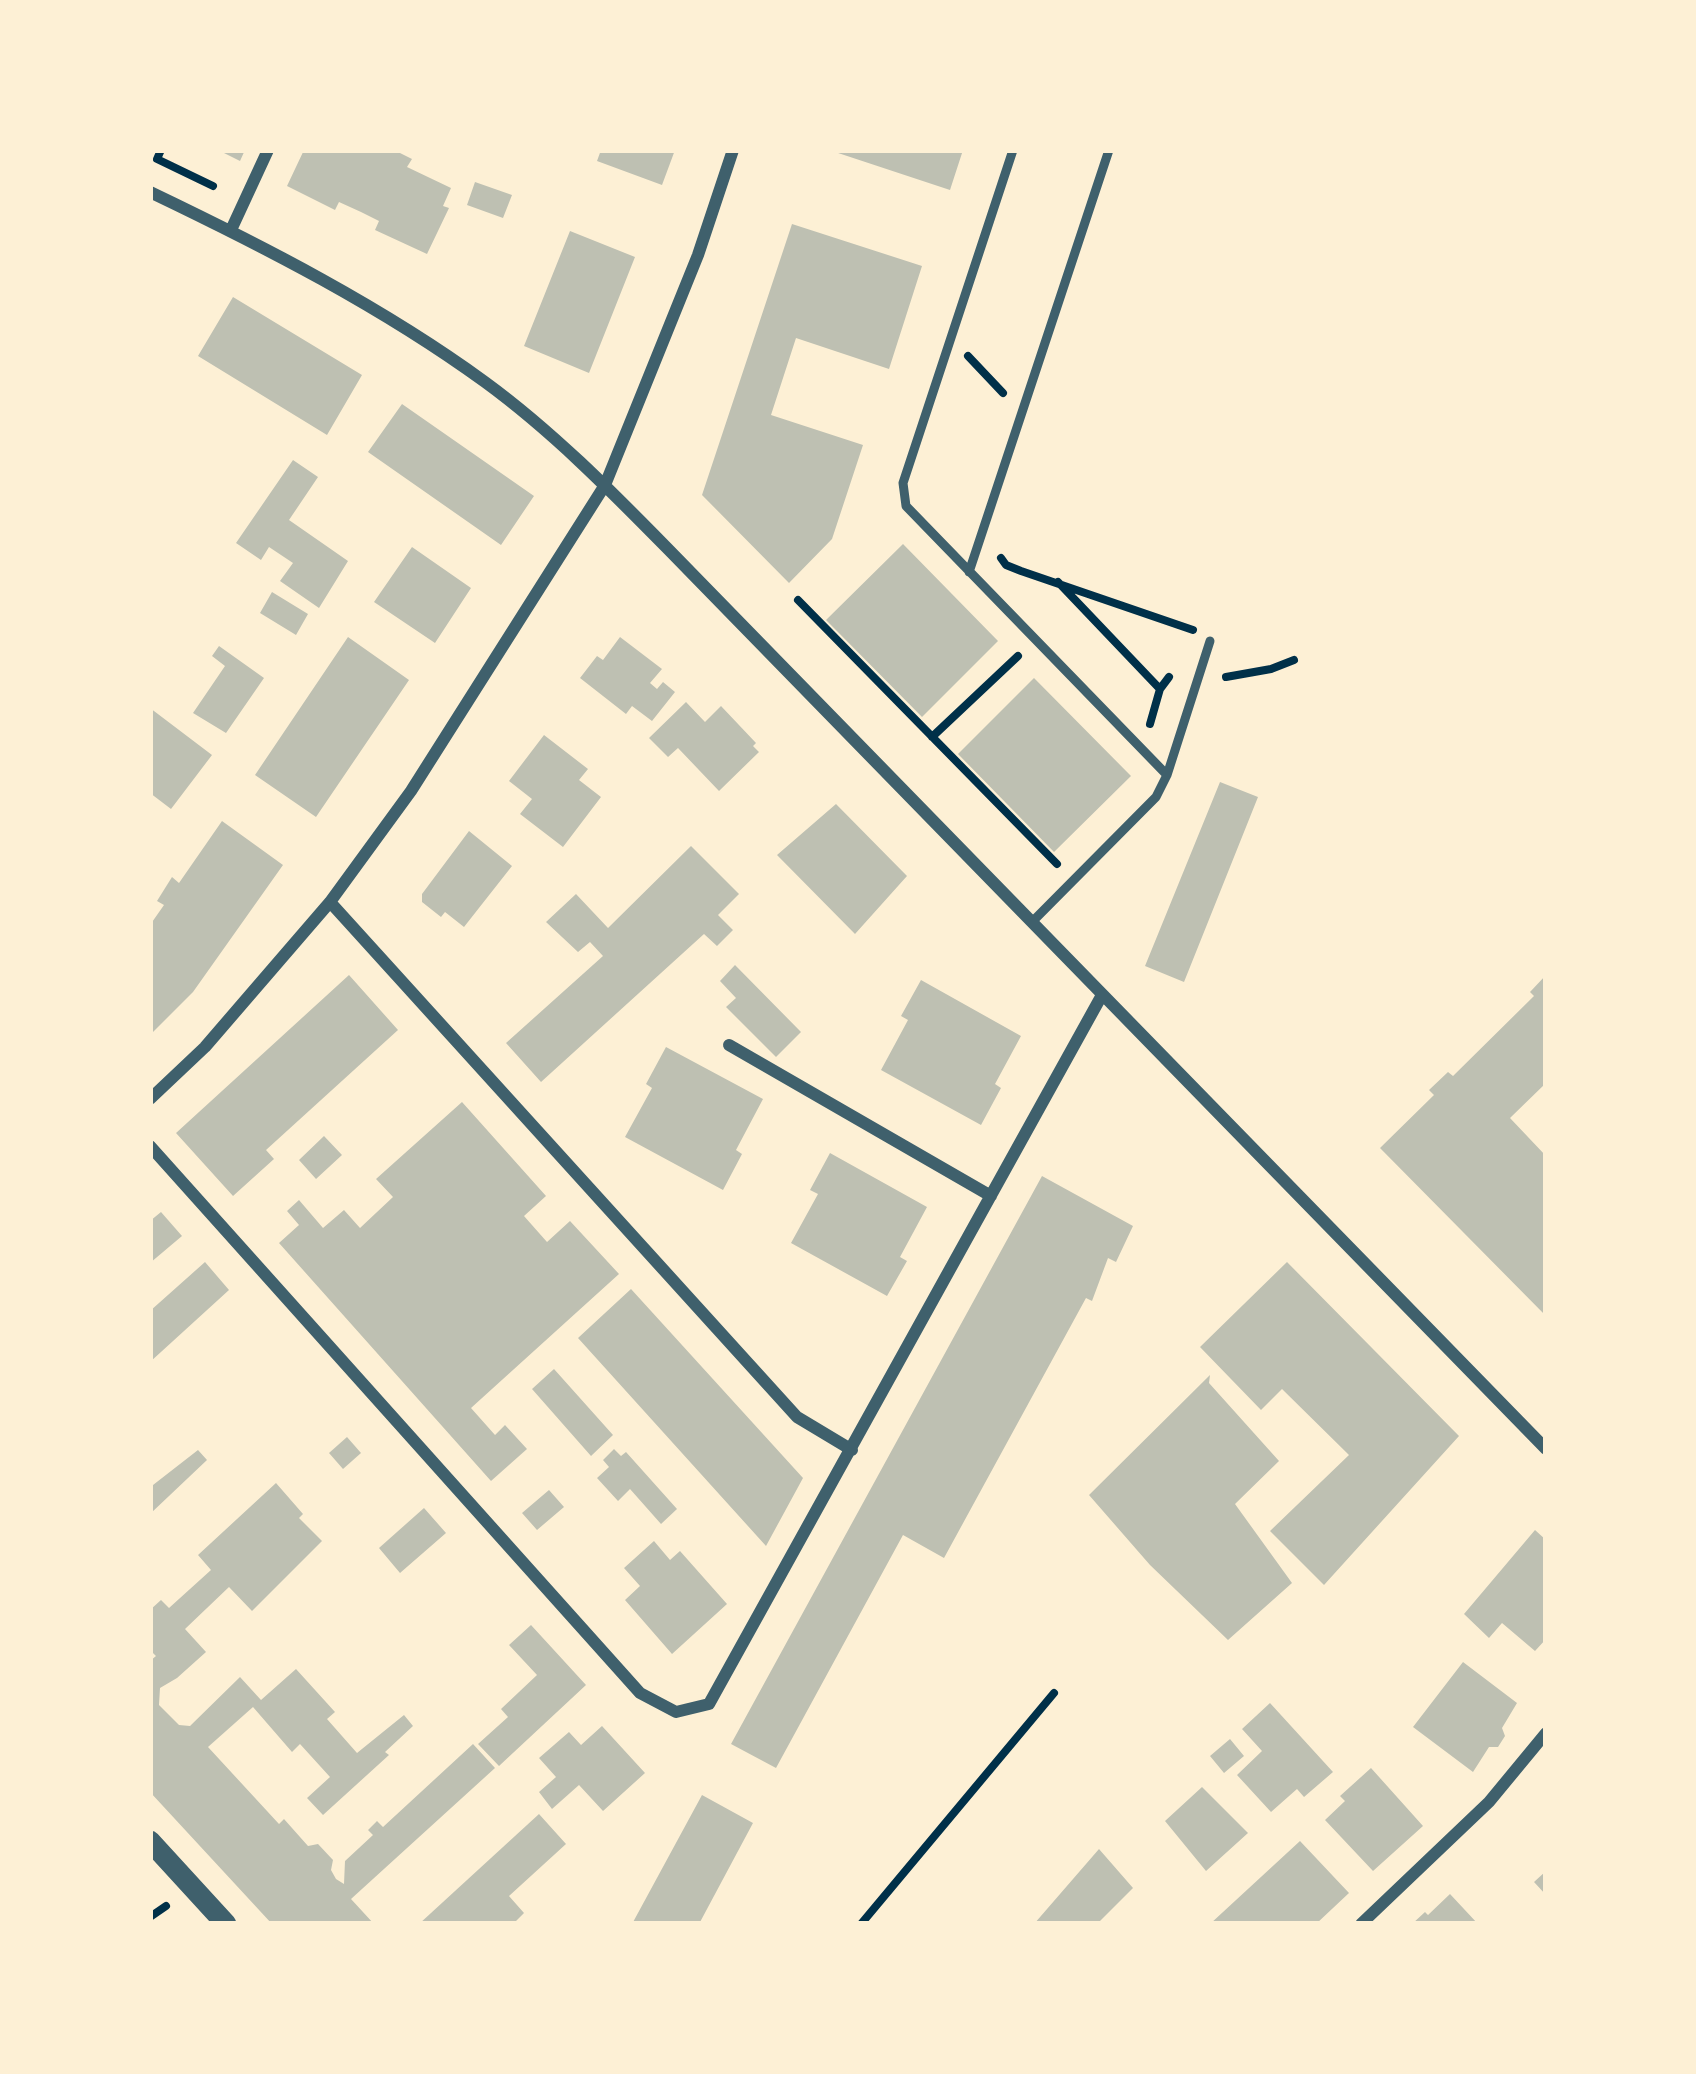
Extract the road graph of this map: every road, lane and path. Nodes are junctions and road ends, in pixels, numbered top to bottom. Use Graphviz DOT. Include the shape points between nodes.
graph roads {
  1 [pos="268,150"];
  2 [pos="734,150"];
  3 [pos="1013,150"];
  4 [pos="1109,150"];
  5 [pos="156,155"];
  6 [pos="212,186"];
  7 [pos="150,192"];
  8 [pos="231,230"];
  9 [pos="952,337"];
  10 [pos="1022,415"];
  11 [pos="605,485"];
  12 [pos="1000,541"];
  13 [pos="969,572"];
  14 [pos="1057,581"];
  15 [pos="798,600"];
  16 [pos="1034,640"];
  17 [pos="1210,640"];
  18 [pos="1160,689"];
  19 [pos="932,737"];
  20 [pos="1167,775"];
  21 [pos="1073,880"];
  22 [pos="330,902"];
  23 [pos="1032,922"];
  24 [pos="1102,995"];
  25 [pos="728,1045"];
  26 [pos="150,1099"];
  27 [pos="150,1146"];
  28 [pos="991,1196"];
  29 [pos="1546,1449"];
  30 [pos="852,1450"];
  31 [pos="1054,1693"];
  32 [pos="1546,1733"];
  33 [pos="150,1841"];
  34 [pos="166,1906"];
  35 [pos="150,1917"];
  36 [pos="226,1924"];
  37 [pos="861,1924"];
  38 [pos="1361,1924"];
  1 -- 8 [label="street"];
  2 -- 11 [label="street"];
  3 -- 9 [label="lane"];
  4 -- 10 [label="lane"];
  5 -- 6 [label="path"];
  7 -- 8 [label="street"];
  8 -- 11 [label="street" via="484,382"];
  9 -- 10 [label="path"];
  9 -- 13 [label="lane" via="903,483 906,506"];
  10 -- 13 [label="lane"];
  11 -- 22 [label="street" via="411,791"];
  11 -- 23 [label="street"];
  12 -- 14 [label="path" via="1006,565"];
  13 -- 16 [label="lane"];
  14 -- 17 [label="path"];
  14 -- 18 [label="path"];
  15 -- 19 [label="path"];
  16 -- 19 [label="path"];
  16 -- 20 [label="lane"];
  17 -- 20 [label="lane"];
  19 -- 21 [label="path"];
  20 -- 21 [label="lane" via="1156,797"];
  21 -- 23 [label="lane"];
  22 -- 26 [label="street"];
  22 -- 30 [label="street" via="797,1417"];
  23 -- 24 [label="street"];
  24 -- 28 [label="street"];
  24 -- 29 [label="street"];
  25 -- 28 [label="street"];
  27 -- 30 [label="street" via="640,1694 676,1712 709,1704"];
  28 -- 30 [label="street"];
  31 -- 37 [label="path"];
  32 -- 38 [label="street" via="1489,1802"];
  33 -- 36 [label="street"];
  34 -- 35 [label="path"];
}
